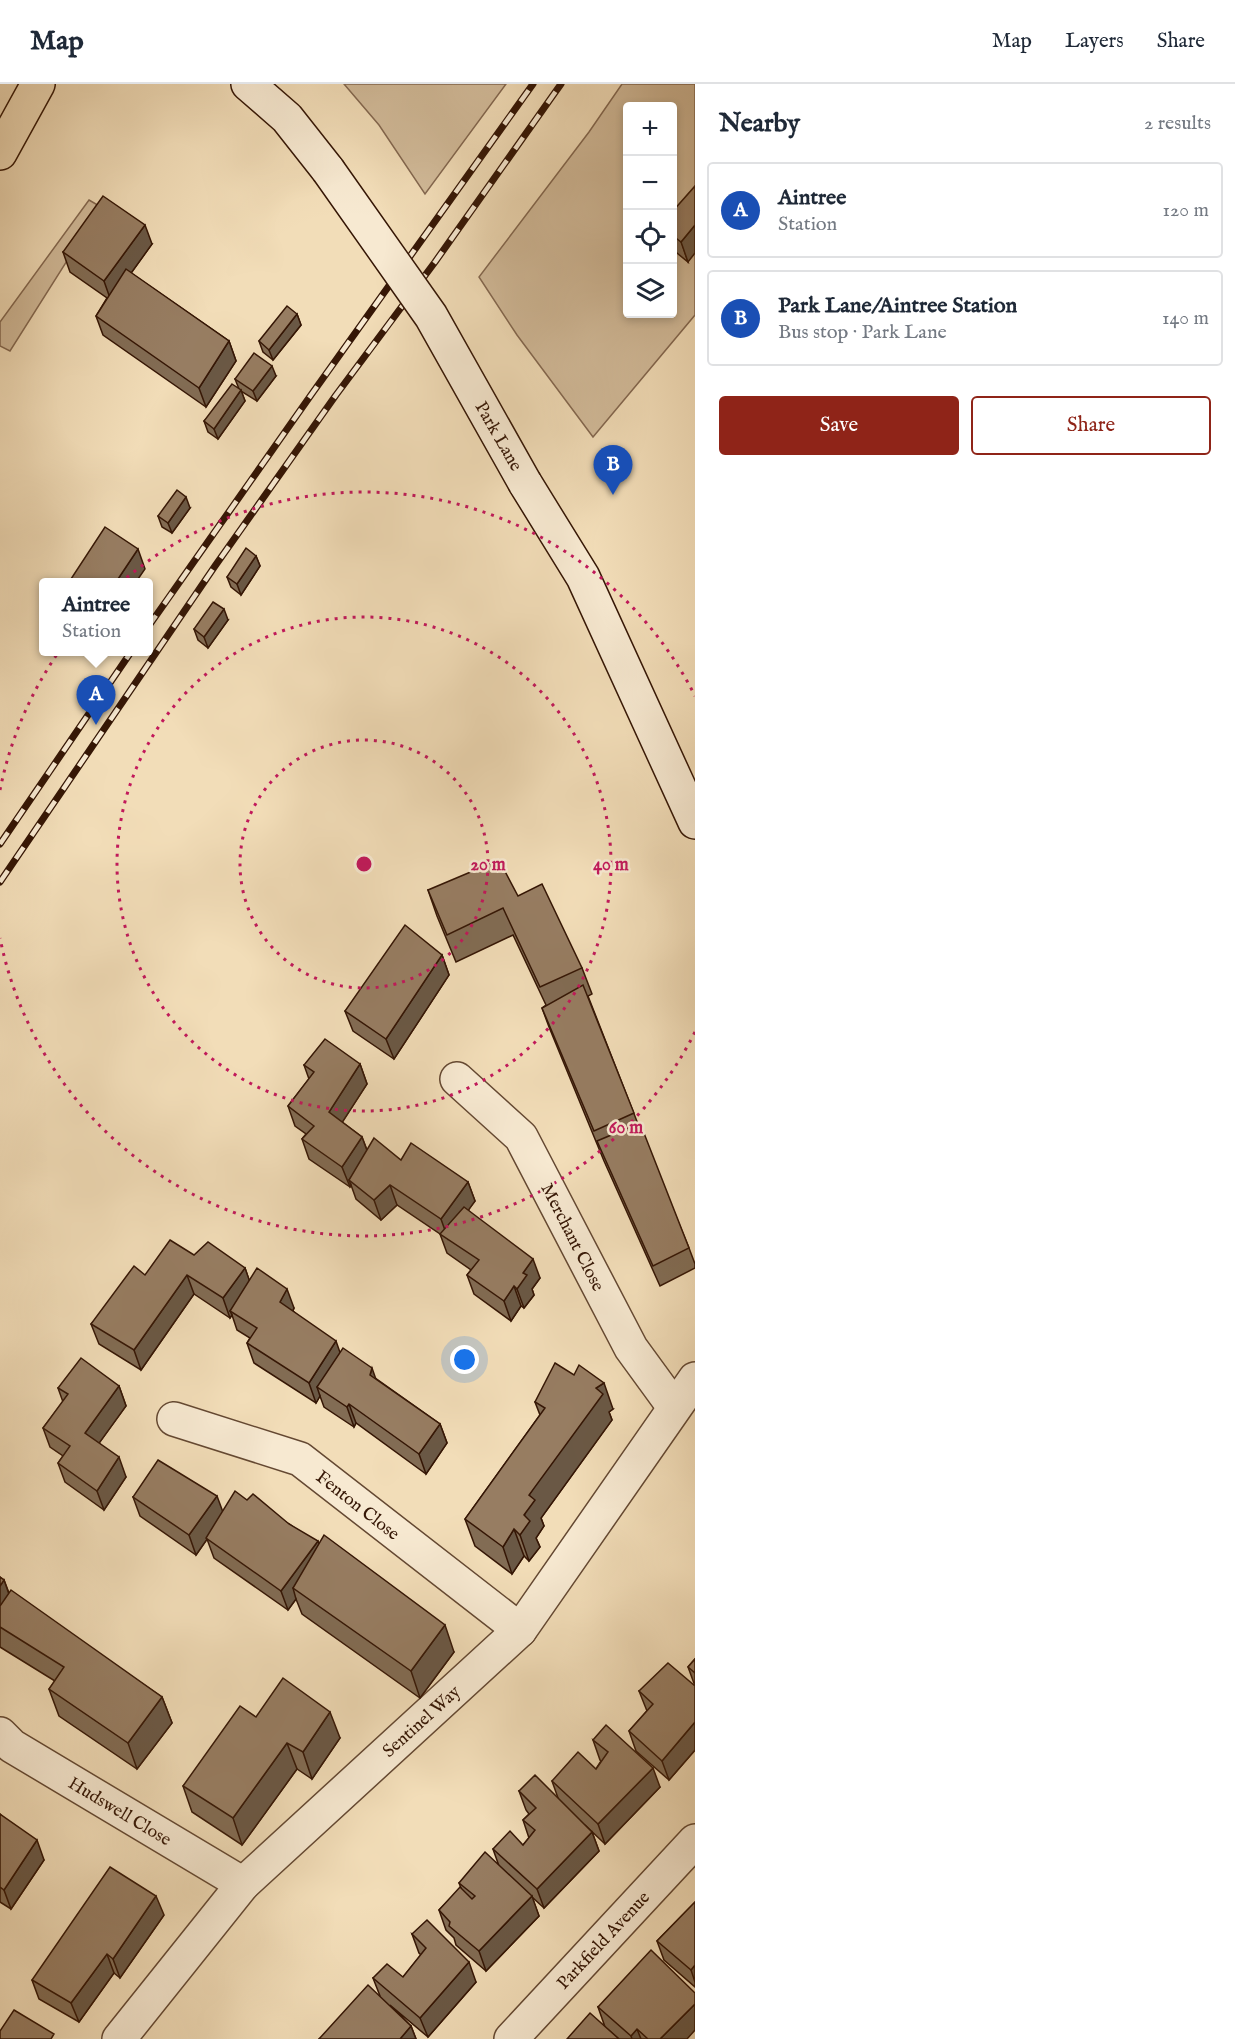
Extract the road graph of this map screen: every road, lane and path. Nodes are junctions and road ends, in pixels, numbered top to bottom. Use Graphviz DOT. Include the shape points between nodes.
graph roads {
  1 [pos="249,84"];
  2 [pos="41,90"];
  3 [pos="0,153"];
  4 [pos="695,822"];
  5 [pos="458,1079"];
  6 [pos="695,1379"];
  7 [pos="674,1407"];
  8 [pos="174,1419"];
  9 [pos="520,1630"];
  10 [pos="0,1734"];
  11 [pos="695,1841"];
  12 [pos="243,1884"];
  13 [pos="119,2039"];
  14 [pos="511,2039"];
  1 -- 4 [label="street, Park Lane, bridge" via="287,118 328,170 430,316 583,577"];
  2 -- 3 [label="highway"];
  5 -- 7 [label="street, Merchant Close" via="521,1137 631,1348"];
  6 -- 7 [label="street, Sentinel Way"];
  7 -- 9 [label="street, Sentinel Way"];
  8 -- 9 [label="street, Fenton Close" via="300,1459"];
  9 -- 12 [label="street, Sentinel Way"];
  10 -- 12 [label="street, Hudswell Close" via="12,1746"];
  11 -- 14 [label="street, Parkfield Avenue"];
  12 -- 13 [label="street, Sentinel Way"];
}
